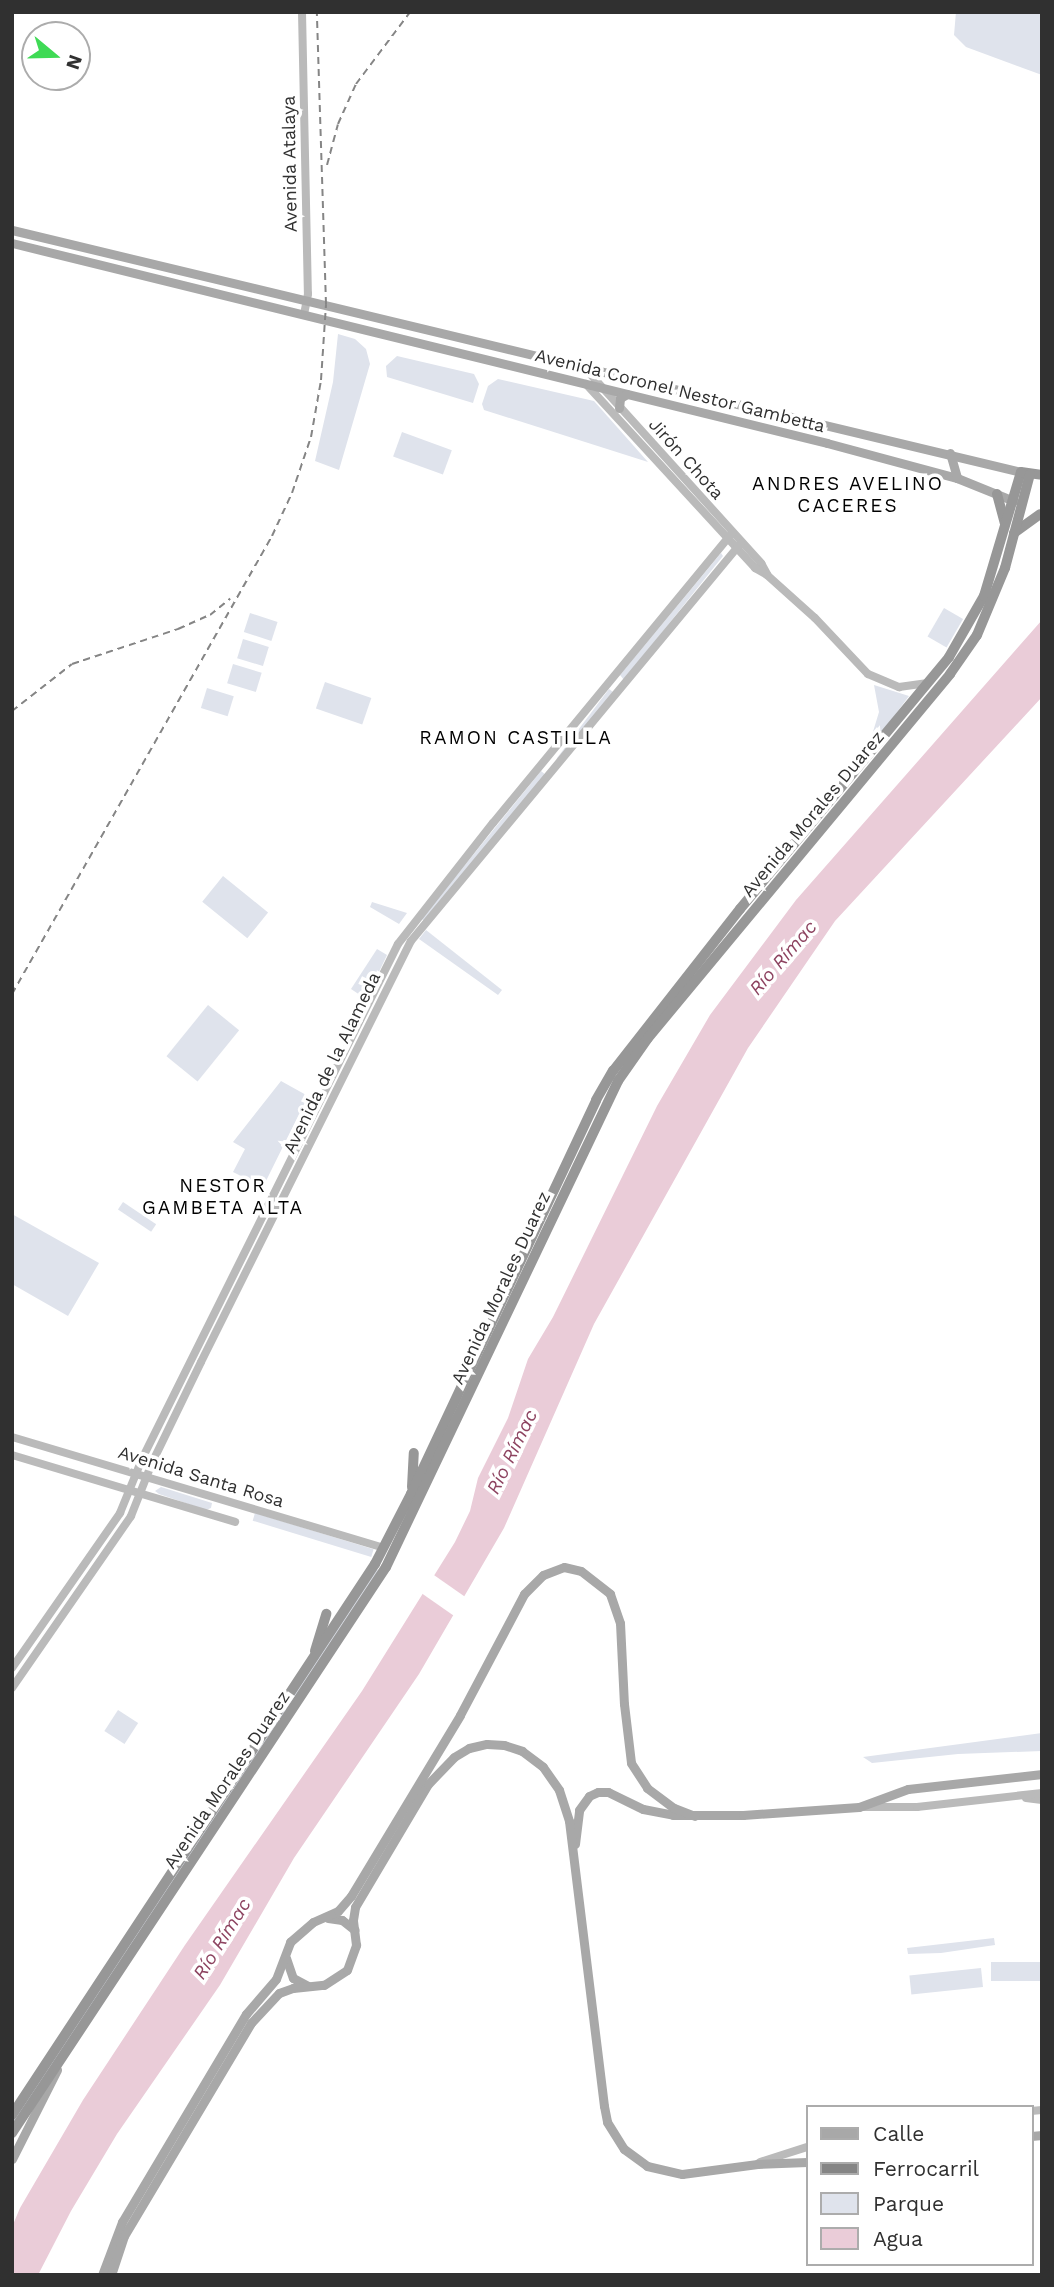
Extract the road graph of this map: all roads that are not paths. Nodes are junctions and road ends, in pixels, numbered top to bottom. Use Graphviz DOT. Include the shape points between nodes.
graph roads {
  1 [pos="302,12"];
  2 [pos="12,230"];
  3 [pos="12,243"];
  4 [pos="308,300"];
  5 [pos="304,315"];
  6 [pos="581,364"];
  7 [pos="585,383"];
  8 [pos="601,387"];
  9 [pos="628,394"];
  10 [pos="620,408"];
  11 [pos="950,453"];
  12 [pos="1025,473"];
  13 [pos="1042,475"];
  14 [pos="957,478"];
  15 [pos="997,494"];
  16 [pos="1017,502"];
  17 [pos="1041,514"];
  18 [pos="1010,530"];
  19 [pos="730,536"];
  20 [pos="739,545"];
  21 [pos="929,683"];
  22 [pos="194,1366"];
  23 [pos="12,1437"];
  24 [pos="414,1453"];
  25 [pos="12,1455"];
  26 [pos="84,1458"];
  27 [pos="135,1474"];
  28 [pos="78,1475"];
  29 [pos="146,1477"];
  30 [pos="129,1490"];
  31 [pos="141,1493"];
  32 [pos="411,1494"];
  33 [pos="235,1522"];
  34 [pos="381,1547"];
  35 [pos="326,1614"];
  36 [pos="312,1661"];
  37 [pos="12,1668"];
  38 [pos="12,1688"];
  39 [pos="1042,1774"];
  40 [pos="1042,1793"];
  41 [pos="1016,1796"];
  42 [pos="1042,1800"];
  43 [pos="859,1807"];
  44 [pos="695,1816"];
  45 [pos="574,1856"];
  46 [pos="326,1918"];
  47 [pos="355,1930"];
  48 [pos="286,1956"];
  49 [pos="310,1986"];
  50 [pos="67,2049"];
  51 [pos="12,2115"];
  52 [pos="12,2133"];
  53 [pos="806,2147"];
  54 [pos="12,2159"];
  55 [pos="806,2162"];
  56 [pos="757,2164"];
  57 [pos="102,2275"];
  58 [pos="111,2275"];
  1 -- 4 [label="street, Avenida Atalaya"];
  2 -- 4 [label="main road, Avenida Coronel Nestor Gambetta"];
  3 -- 5 [label="main road, Avenida Coronel Nestor Gambetta"];
  4 -- 5 [label="street, Avenida Atalaya"];
  4 -- 6 [label="main road, Avenida Coronel Nestor Gambetta"];
  5 -- 7 [label="main road, Avenida Coronel Nestor Gambetta"];
  6 -- 8 [label="street, Jirón Chota"];
  6 -- 11 [label="main road, Avenida Coronel Nestor Gambetta"];
  7 -- 8 [label="main road, Avenida Coronel Nestor Gambetta"];
  7 -- 19 [label="street, Jirón Chota"];
  8 -- 9 [label="main road, Avenida Coronel Nestor Gambetta"];
  8 -- 10 [label="street, Jirón Chota"];
  9 -- 10 [label="main road" via="620,398"];
  9 -- 14 [label="main road, Avenida Coronel Nestor Gambetta"];
  10 -- 19 [label="street, Jirón Chota"];
  11 -- 12 [label="main road, Avenida Coronel Nestor Gambetta"];
  11 -- 14 [label="main road"];
  12 -- 13 [label="highway, Avenida Coronel Nestor Gambetta"];
  12 -- 16 [label="highway, Avenida Morales Duarez"];
  14 -- 15 [label="main road, Avenida Coronel Nestor Gambetta"];
  15 -- 16 [label="main road, Avenida Coronel Nestor Gambetta"];
  15 -- 18 [label="highway"];
  16 -- 17 [label="highway, Avenida Coronel Nestor Gambetta"];
  16 -- 18 [label="highway, Avenida Morales Duarez"];
  17 -- 18 [label="highway"];
  18 -- 21 [label="highway, Avenida Morales Duarez" via="978,610"];
  18 -- 50 [label="highway, Avenida Morales Duarez" via="995,599 959,663 618,1081 386,1567"];
  19 -- 20 [label="street, Jirón Chota"];
  19 -- 22 [label="street, Avenida de la Alameda" via="403,936"];
  20 -- 21 [label="street, Jirón Chota" via="868,674 899,687"];
  20 -- 22 [label="street, Avenida de la Alameda" via="415,935"];
  21 -- 32 [label="highway, Avenida Morales Duarez" via="732,918 613,1071"];
  22 -- 27 [label="street, Avenida de la Alameda"];
  22 -- 29 [label="street, Avenida de la Alameda"];
  23 -- 26 [label="street, Avenida Santa Rosa"];
  24 -- 32 [label="highway"];
  25 -- 28 [label="street, Avenida Santa Rosa"];
  26 -- 27 [label="street, Avenida Santa Rosa"];
  26 -- 28 [label="street"];
  27 -- 29 [label="street, Avenida Santa Rosa"];
  27 -- 30 [label="street, Avenida de la Alameda"];
  28 -- 30 [label="street, Avenida Santa Rosa"];
  29 -- 31 [label="street, Avenida de la Alameda"];
  29 -- 34 [label="street, Avenida Santa Rosa"];
  30 -- 31 [label="street, Avenida Santa Rosa"];
  30 -- 37 [label="street, Avenida de la Alameda" via="113,1524"];
  31 -- 33 [label="street, Avenida Santa Rosa"];
  31 -- 38 [label="street, Avenida de la Alameda" via="131,1516"];
  32 -- 36 [label="highway, Avenida Morales Duarez" via="365,1581"];
  35 -- 36 [label="highway"];
  36 -- 51 [label="highway, Avenida Morales Duarez"];
  39 -- 43 [label="main road" via="908,1789"];
  40 -- 41 [label="street"];
  41 -- 42 [label="street"];
  41 -- 43 [label="street" via="917,1807"];
  43 -- 44 [label="main road"];
  44 -- 45 [label="main road" via="643,1809 598,1792 579,1810"];
  44 -- 46 [label="main road" via="674,1808 647,1788 631,1763 620,1623 610,1594 581,1570 553,1570 524,1594 460,1715 351,1896"];
  45 -- 47 [label="main road" via="559,1790 544,1767 504,1745 469,1748 428,1784 355,1907"];
  45 -- 56 [label="main road" via="604,2106 613,2136 638,2160 669,2172 699,2173"];
  46 -- 47 [label="main road" via="342,1920"];
  46 -- 48 [label="main road" via="298,1932"];
  47 -- 49 [label="main road" via="355,1952 347,1970 324,1985"];
  48 -- 49 [label="main road" via="293,1978"];
  48 -- 57 [label="main road" via="276,1979 246,2014 128,2212"];
  49 -- 58 [label="main road" via="279,1993 251,2023 124,2236"];
  50 -- 52 [label="highway, Avenida Morales Duarez"];
  50 -- 54 [label="main road"];
  53 -- 56 [label="street"];
  55 -- 56 [label="main road"];
}
